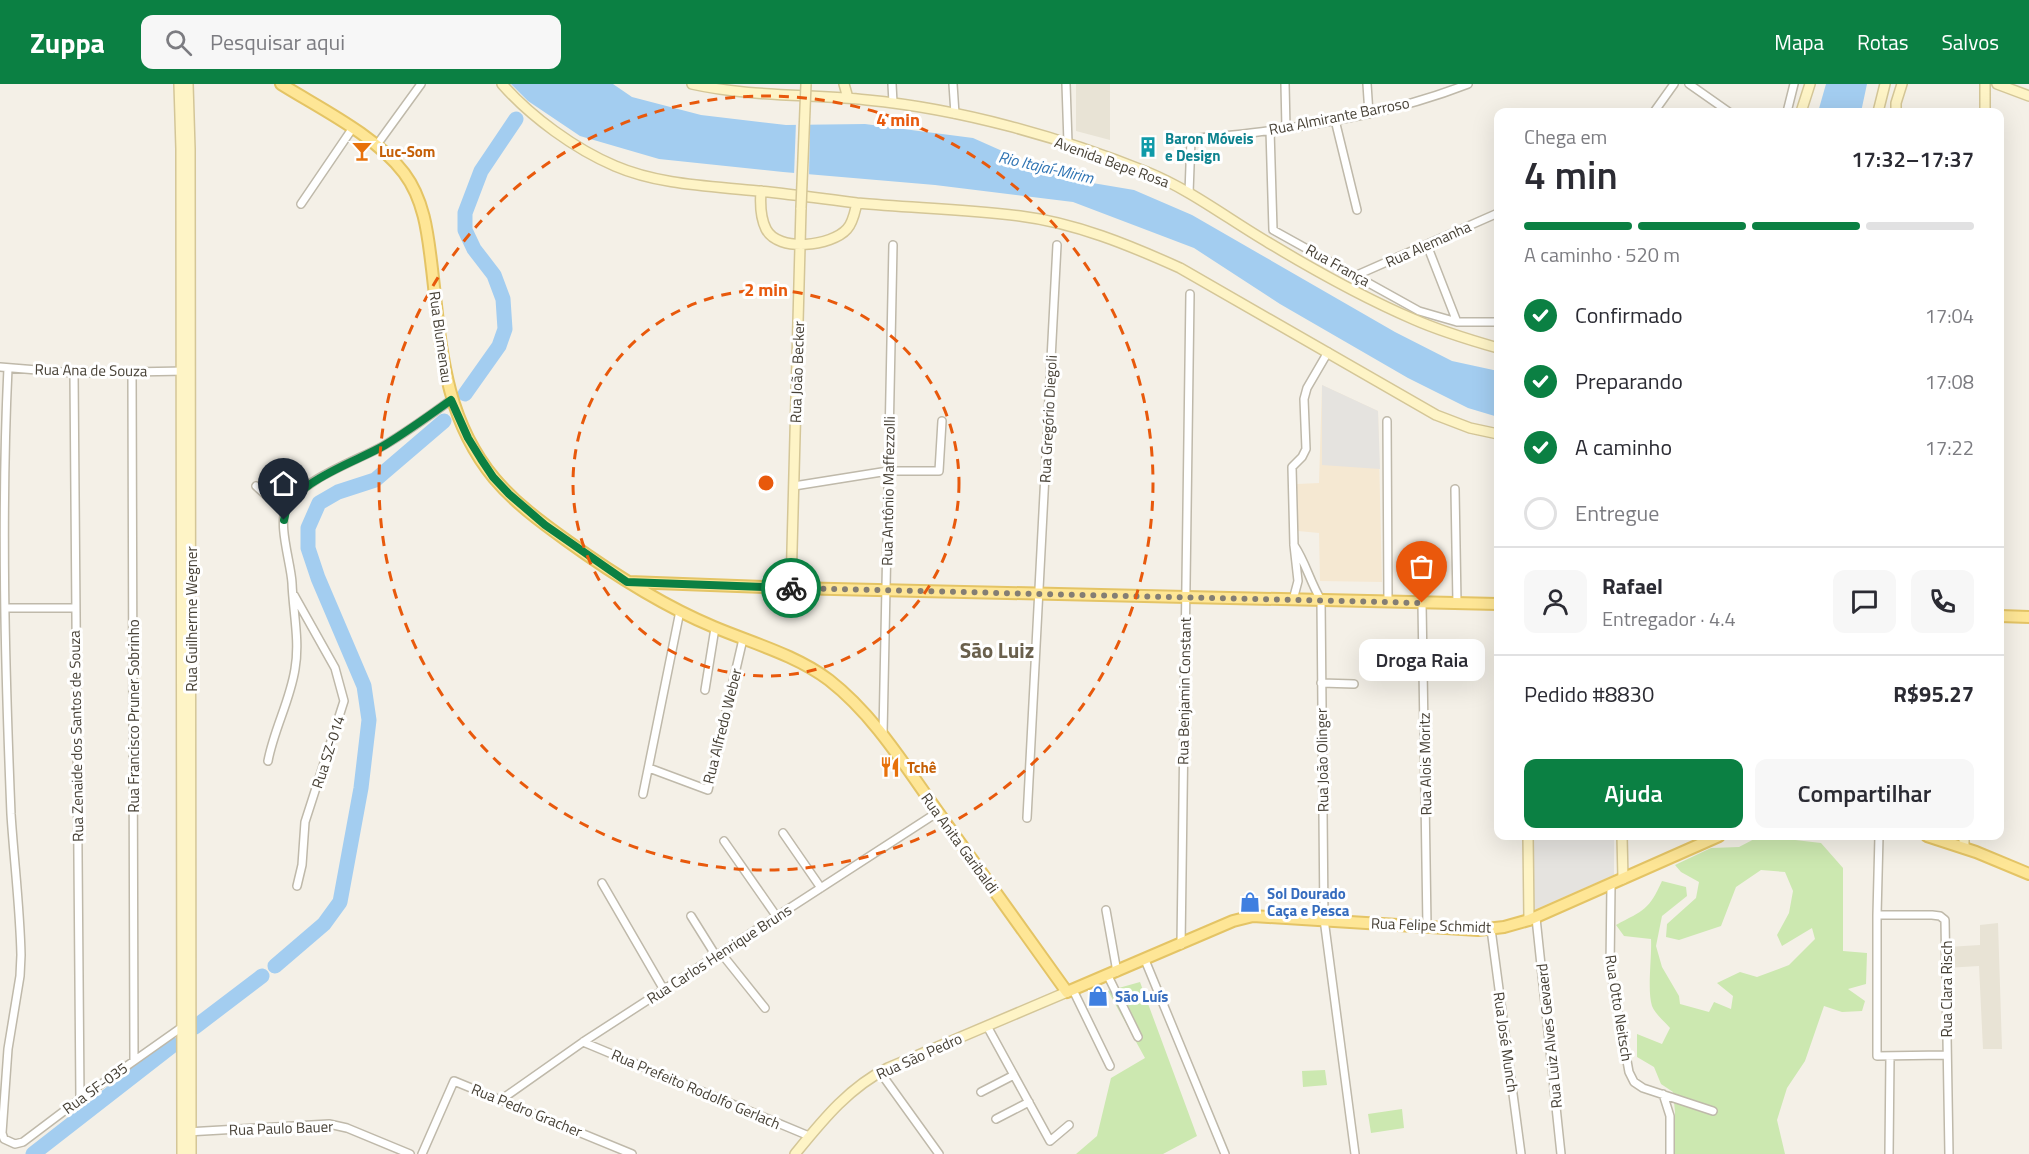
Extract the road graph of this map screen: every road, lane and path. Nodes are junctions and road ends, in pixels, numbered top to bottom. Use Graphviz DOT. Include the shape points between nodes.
graph roads {
  1 [pos="179,84"];
  2 [pos="188,84"];
  3 [pos="281,84"];
  4 [pos="421,84"];
  5 [pos="502,84"];
  6 [pos="692,84"];
  7 [pos="772,84"];
  8 [pos="806,84"];
  9 [pos="844,84"];
  10 [pos="892,84"];
  11 [pos="954,84"];
  12 [pos="1066,84"];
  13 [pos="1285,84"];
  14 [pos="1366,84"];
  15 [pos="1468,84"];
  16 [pos="1674,84"];
  17 [pos="1689,84"];
  18 [pos="1794,84"];
  19 [pos="1810,84"];
  20 [pos="1885,84"];
  21 [pos="1902,84"];
  22 [pos="1985,84"];
  23 [pos="1998,84"];
  24 [pos="769,94"];
  25 [pos="2029,96"];
  26 [pos="848,98"];
  27 [pos="893,103"];
  28 [pos="185,108"];
  29 [pos="1657,108"];
  30 [pos="1723,108"];
  31 [pos="1788,108"];
  32 [pos="1802,108"];
  33 [pos="1879,108"];
  34 [pos="1897,108"];
  35 [pos="1985,108"];
  36 [pos="955,114"];
  37 [pos="1369,114"];
  38 [pos="1335,120"];
  39 [pos="1286,128"];
  40 [pos="352,129"];
  41 [pos="1270,130"];
  42 [pos="1068,143"];
  43 [pos="376,146"];
  44 [pos="761,191"];
  45 [pos="1189,193"];
  46 [pos="857,203"];
  47 [pos="301,204"];
  48 [pos="1357,210"];
  49 [pos="1494,215"];
  50 [pos="800,244"];
  51 [pos="893,245"];
  52 [pos="1057,245"];
  53 [pos="1427,245"];
  54 [pos="1357,275"];
  55 [pos="1190,294"];
  56 [pos="1457,322"];
  57 [pos="1494,322"];
  58 [pos="1494,347"];
  59 [pos="1328,352"];
  60 [pos="4,367"];
  61 [pos="186,371"];
  62 [pos="132,372"];
  63 [pos="74,373"];
  64 [pos="451,400"];
  65 [pos="942,421"];
  66 [pos="1387,421"];
  67 [pos="1494,433"];
  68 [pos="888,471"];
  69 [pos="256,486"];
  70 [pos="794,486"];
  71 [pos="1455,489"];
  72 [pos="285,512"];
  73 [pos="1294,545"];
  74 [pos="627,582"];
  75 [pos="664,583"];
  76 [pos="791,588"];
  77 [pos="887,590"];
  78 [pos="292,593"];
  79 [pos="1039,593"];
  80 [pos="1185,597"];
  81 [pos="1293,600"];
  82 [pos="1321,600"];
  83 [pos="663,602"];
  84 [pos="1388,602"];
  85 [pos="1422,603"];
  86 [pos="1457,603"];
  87 [pos="1494,604"];
  88 [pos="6,608"];
  89 [pos="75,608"];
  90 [pos="680,611"];
  91 [pos="2004,616"];
  92 [pos="2029,617"];
  93 [pos="715,628"];
  94 [pos="743,639"];
  95 [pos="1321,683"];
  96 [pos="1354,684"];
  97 [pos="705,690"];
  98 [pos="883,737"];
  99 [pos="268,761"];
  100 [pos="649,768"];
  101 [pos="643,794"];
  102 [pos="938,812"];
  103 [pos="1027,819"];
  104 [pos="783,833"];
  105 [pos="1528,840"];
  106 [pos="1622,840"];
  107 [pos="1708,840"];
  108 [pos="1879,840"];
  109 [pos="1940,840"];
  110 [pos="1964,840"];
  111 [pos="724,841"];
  112 [pos="1964,848"];
  113 [pos="2029,874"];
  114 [pos="1623,879"];
  115 [pos="602,883"];
  116 [pos="1611,885"];
  117 [pos="297,886"];
  118 [pos="821,888"];
  119 [pos="1106,910"];
  120 [pos="1877,915"];
  121 [pos="691,916"];
  122 [pos="777,917"];
  123 [pos="1324,919"];
  124 [pos="1532,919"];
  125 [pos="1428,926"];
  126 [pos="1491,929"];
  127 [pos="1181,945"];
  128 [pos="718,954"];
  129 [pos="1145,960"];
  130 [pos="1112,974"];
  131 [pos="664,990"];
  132 [pos="1070,991"];
  133 [pos="765,1008"];
  134 [pos="186,1026"];
  135 [pos="987,1026"];
  136 [pos="1137,1037"];
  137 [pos="583,1042"];
  138 [pos="1946,1055"];
  139 [pos="1890,1056"];
  140 [pos="134,1059"];
  141 [pos="1110,1066"];
  142 [pos="880,1072"];
  143 [pos="1014,1075"];
  144 [pos="981,1092"];
  145 [pos="1663,1094"];
  146 [pos="80,1099"];
  147 [pos="502,1099"];
  148 [pos="1029,1102"];
  149 [pos="1713,1111"];
  150 [pos="996,1119"];
  151 [pos="1069,1125"];
  152 [pos="187,1132"];
  153 [pos="809,1136"];
  154 [pos="182,1154"];
  155 [pos="191,1154"];
  156 [pos="410,1154"];
  157 [pos="422,1154"];
  158 [pos="632,1154"];
  159 [pos="795,1154"];
  160 [pos="939,1154"];
  161 [pos="1225,1154"];
  162 [pos="1355,1154"];
  163 [pos="1521,1154"];
  164 [pos="1561,1154"];
  165 [pos="1670,1154"];
  166 [pos="1889,1154"];
  167 [pos="1949,1154"];
  1 -- 28 [label="main road, Rua Guilherme Wegner"];
  2 -- 28 [label="main road, Rua Guilherme Wegner"];
  3 -- 40 [label="main road, Rua Blumenau"];
  4 -- 43 [label="street"];
  5 -- 44 [label="main road" via="550,128 617,167 656,179"];
  6 -- 24 [label="main road, Avenida Bepe Rosa"];
  7 -- 24 [label="main road"];
  8 -- 50 [label="main road, Rua João Becker, bridge"];
  9 -- 26 [label="main road"];
  10 -- 27 [label="street"];
  11 -- 36 [label="street"];
  12 -- 42 [label="street"];
  13 -- 39 [label="street"];
  14 -- 37 [label="street"];
  15 -- 37 [label="street, Rua Almirante Barroso"];
  16 -- 29 [label="street"];
  17 -- 30 [label="street"];
  18 -- 31 [label="street"];
  19 -- 32 [label="main road"];
  20 -- 33 [label="main road"];
  21 -- 34 [label="main road"];
  22 -- 35 [label="main road"];
  23 -- 25 [label="main road"];
  24 -- 26 [label="main road, Avenida Bepe Rosa"];
  26 -- 27 [label="main road, Avenida Bepe Rosa"];
  27 -- 36 [label="main road, Avenida Bepe Rosa"];
  28 -- 61 [label="main road, Rua Guilherme Wegner"];
  36 -- 42 [label="main road, Avenida Bepe Rosa"];
  37 -- 38 [label="street, Rua Almirante Barroso"];
  38 -- 39 [label="street, Rua Almirante Barroso"];
  38 -- 48 [label="street"];
  39 -- 41 [label="street, Rua Almirante Barroso"];
  40 -- 43 [label="main road, Rua Blumenau"];
  40 -- 47 [label="street"];
  41 -- 45 [label="street, Rua Almirante Barroso" via="1191,139"];
  41 -- 54 [label="street, Rua França" via="1273,230"];
  42 -- 45 [label="main road, Avenida Bepe Rosa" via="1148,172"];
  43 -- 64 [label="main road, Rua Blumenau" via="406,176 420,201"];
  44 -- 46 [label="main road"];
  44 -- 50 [label="main road" via="762,216 769,234 779,241"];
  45 -- 58 [label="main road, Avenida Bepe Rosa" via="1276,247 1396,311"];
  46 -- 50 [label="main road" via="849,228 835,239"];
  46 -- 59 [label="main road" via="1021,216 1081,229 1180,268"];
  49 -- 53 [label="street, Rua Alemanha"];
  50 -- 70 [label="main road, Rua João Becker"];
  51 -- 68 [label="street, Rua Antônio Maffezzolli"];
  52 -- 79 [label="street, Rua Gregório Diegoli"];
  53 -- 54 [label="street, Rua Alemanha"];
  53 -- 56 [label="street"];
  54 -- 56 [label="street, Rua França" via="1419,311"];
  55 -- 80 [label="street, Rua Benjamin Constant"];
  56 -- 57 [label="street, Rua França"];
  59 -- 67 [label="main road" via="1436,415"];
  59 -- 73 [label="street" via="1307,388 1306,449 1292,467"];
  60 -- 63 [label="street, Rua Ana de Souza"];
  60 -- 88 [label="street"];
  61 -- 62 [label="street, Rua Ana de Souza"];
  61 -- 134 [label="main road, Rua Guilherme Wegner"];
  62 -- 63 [label="street, Rua Ana de Souza"];
  62 -- 140 [label="street, Rua Francisco Pruner Sobrinho"];
  63 -- 89 [label="street, Rua Zenaide dos Santos de Souza"];
  64 -- 72 [label="street" via="390,442 309,486"];
  64 -- 74 [label="main road, Rua Blumenau" via="468,438 509,494 545,525"];
  65 -- 68 [label="street" via="939,471"];
  66 -- 84 [label="street"];
  68 -- 70 [label="street"];
  68 -- 77 [label="street, Rua Antônio Maffezzolli"];
  69 -- 72 [label="street"];
  70 -- 76 [label="main road, Rua João Becker"];
  71 -- 86 [label="street"];
  72 -- 78 [label="street"];
  73 -- 81 [label="street" via="1298,581"];
  73 -- 82 [label="street"];
  74 -- 75 [label="main road"];
  74 -- 83 [label="main road, Rua Anita Garibaldi"];
  75 -- 76 [label="main road"];
  75 -- 83 [label="main road" via="658,592"];
  76 -- 77 [label="main road"];
  77 -- 79 [label="main road"];
  77 -- 98 [label="street, Rua Antônio Maffezzolli"];
  78 -- 99 [label="street" via="296,667"];
  78 -- 117 [label="street, Rua SZ-014" via="335,668 344,701 305,822"];
  79 -- 80 [label="main road"];
  79 -- 103 [label="street, Rua Gregório Diegoli"];
  80 -- 81 [label="main road"];
  80 -- 127 [label="street, Rua Benjamin Constant"];
  81 -- 82 [label="main road"];
  82 -- 84 [label="main road"];
  82 -- 95 [label="street, Rua João Olinger"];
  83 -- 90 [label="main road, Rua Anita Garibaldi"];
  84 -- 85 [label="main road"];
  85 -- 86 [label="main road"];
  85 -- 125 [label="street, Rua Alois Moritz"];
  86 -- 87 [label="main road"];
  88 -- 89 [label="street"];
  88 -- 146 [label="street, Rua SF-035" via="11,810 21,955 4,1090 4,1139 15,1144 23,1142"];
  89 -- 146 [label="street, Rua Zenaide dos Santos de Souza"];
  90 -- 93 [label="main road, Rua Anita Garibaldi"];
  90 -- 100 [label="street"];
  91 -- 92 [label="main road"];
  93 -- 94 [label="main road, Rua Anita Garibaldi"];
  93 -- 97 [label="street"];
  94 -- 98 [label="main road, Rua Anita Garibaldi" via="829,680"];
  94 -- 100 [label="street, Rua Alfredo Weber" via="708,790"];
  95 -- 96 [label="street"];
  95 -- 123 [label="street, Rua João Olinger"];
  98 -- 102 [label="main road, Rua Anita Garibaldi"];
  100 -- 101 [label="street"];
  102 -- 118 [label="street, Rua Carlos Henrique Bruns"];
  102 -- 132 [label="main road, Rua Anita Garibaldi"];
  104 -- 118 [label="street"];
  105 -- 124 [label="main road"];
  106 -- 114 [label="main road"];
  107 -- 114 [label="main road, Rua Felipe Schmidt"];
  108 -- 120 [label="street"];
  109 -- 112 [label="main road"];
  110 -- 112 [label="main road"];
  111 -- 122 [label="street"];
  112 -- 113 [label="main road"];
  114 -- 116 [label="main road, Rua Felipe Schmidt"];
  115 -- 131 [label="street"];
  116 -- 124 [label="main road, Rua Felipe Schmidt"];
  116 -- 145 [label="street, Rua Otto Neitsch" via="1610,967 1629,1072 1643,1088"];
  118 -- 122 [label="street, Rua Carlos Henrique Bruns"];
  119 -- 130 [label="street"];
  120 -- 138 [label="street, Rua Clara Risch" via="1932,915 1945,920"];
  120 -- 139 [label="street" via="1877,1056"];
  121 -- 128 [label="street"];
  122 -- 128 [label="street, Rua Carlos Henrique Bruns"];
  123 -- 125 [label="main road, Rua Felipe Schmidt"];
  123 -- 127 [label="main road, Rua Felipe Schmidt" via="1244,917"];
  123 -- 162 [label="street, Rua João Olinger"];
  124 -- 126 [label="main road, Rua Felipe Schmidt"];
  124 -- 164 [label="street, Rua Luiz Alves Gevaerd"];
  125 -- 126 [label="main road, Rua Felipe Schmidt"];
  126 -- 163 [label="street, Rua José Munch"];
  127 -- 129 [label="main road, Rua Felipe Schmidt"];
  128 -- 131 [label="street, Rua Carlos Henrique Bruns"];
  128 -- 133 [label="street"];
  129 -- 130 [label="main road, Rua Felipe Schmidt"];
  129 -- 161 [label="street"];
  130 -- 132 [label="main road, Rua Felipe Schmidt"];
  130 -- 136 [label="street"];
  131 -- 137 [label="street, Rua Carlos Henrique Bruns"];
  132 -- 135 [label="main road, Rua São Pedro"];
  132 -- 141 [label="street"];
  134 -- 140 [label="street, Rua SF-035"];
  134 -- 152 [label="main road, Rua Guilherme Wegner"];
  135 -- 142 [label="main road, Rua São Pedro"];
  135 -- 143 [label="street"];
  137 -- 147 [label="street, Rua Carlos Henrique Bruns"];
  137 -- 153 [label="street, Rua Prefeito Rodolfo Gerlach"];
  138 -- 139 [label="street"];
  138 -- 167 [label="street"];
  139 -- 166 [label="street"];
  140 -- 146 [label="street, Rua SF-035"];
  142 -- 153 [label="main road, Rua São Pedro" via="844,1098"];
  142 -- 160 [label="street"];
  143 -- 144 [label="street"];
  143 -- 148 [label="street"];
  145 -- 149 [label="street, Rua Otto Neitsch"];
  145 -- 165 [label="street" via="1670,1116"];
  147 -- 157 [label="street, Rua Pedro Gracher" via="454,1081"];
  147 -- 158 [label="street, Rua Pedro Gracher"];
  148 -- 150 [label="street"];
  148 -- 151 [label="street" via="1050,1141"];
  152 -- 154 [label="main road, Rua Guilherme Wegner"];
  152 -- 155 [label="main road, Rua Guilherme Wegner"];
  152 -- 156 [label="street, Rua Paulo Bauer" via="329,1124"];
  153 -- 159 [label="main road, Rua São Pedro"];
}
